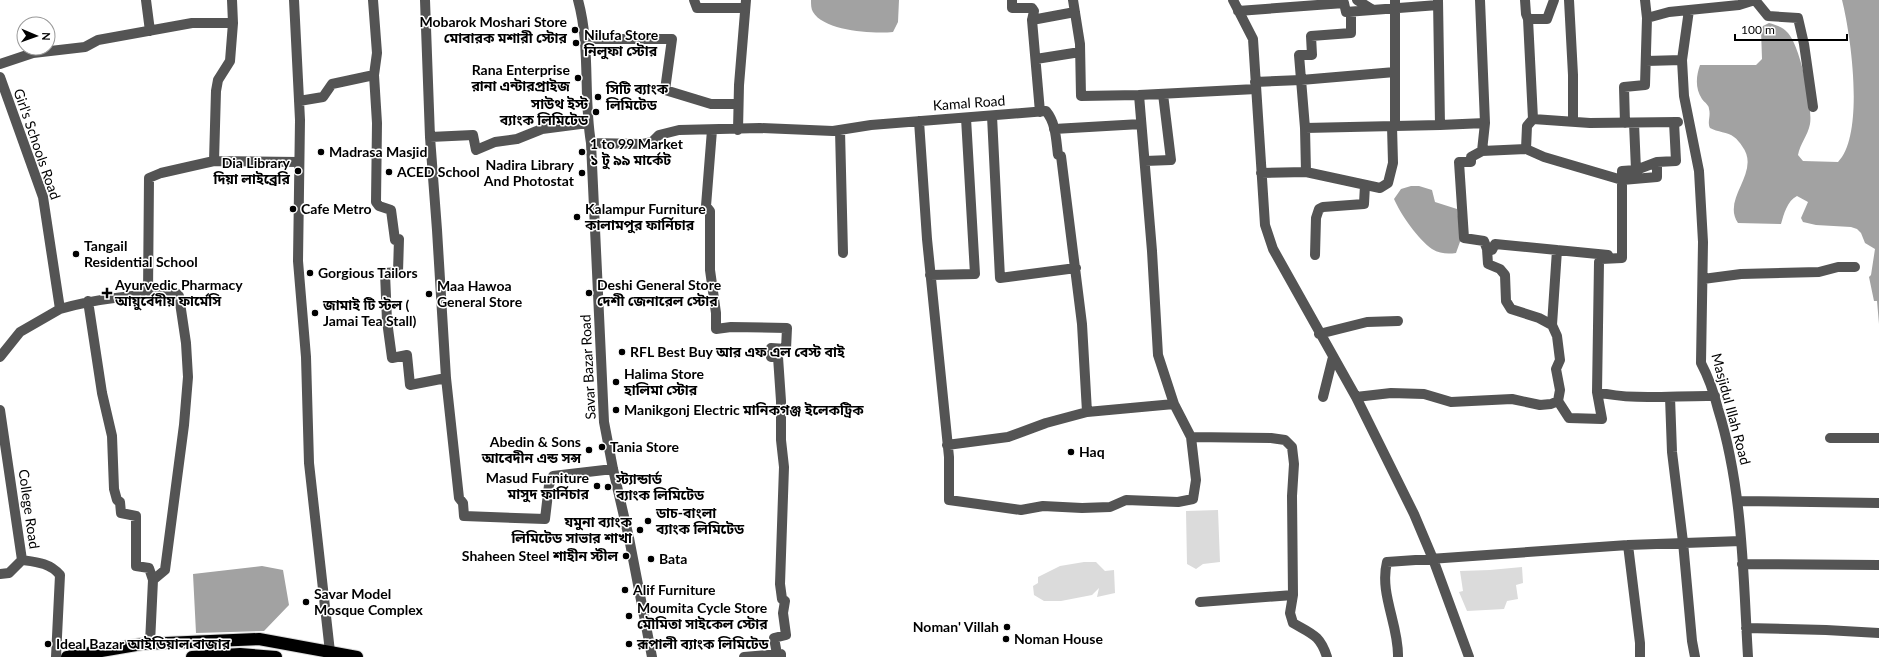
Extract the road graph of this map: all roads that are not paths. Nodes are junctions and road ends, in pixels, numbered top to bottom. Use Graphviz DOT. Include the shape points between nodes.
graph roads {
  1 [pos="146,0"];
  2 [pos="232,0"];
  3 [pos="294,0"];
  4 [pos="373,0"];
  5 [pos="425,0"];
  6 [pos="578,0"];
  7 [pos="694,0"];
  8 [pos="1012,0"];
  9 [pos="1073,0"];
  10 [pos="1233,0"];
  11 [pos="1357,0"];
  12 [pos="1480,0"];
  13 [pos="1525,0"];
  14 [pos="1554,0"];
  15 [pos="1569,0"];
  16 [pos="1645,0"];
  17 [pos="1755,0"];
  18 [pos="1438,3"];
  19 [pos="746,4"];
  20 [pos="1396,4"];
  21 [pos="1373,10"];
  22 [pos="1689,10"];
  23 [pos="1238,11"];
  24 [pos="1075,12"];
  25 [pos="1351,12"];
  26 [pos="1647,18"];
  27 [pos="1528,19"];
  28 [pos="1032,20"];
  29 [pos="233,23"];
  30 [pos="150,30"];
  31 [pos="586,39"];
  32 [pos="1080,52"];
  33 [pos="1036,59"];
  34 [pos="1682,60"];
  35 [pos="1646,61"];
  36 [pos="0,64"];
  37 [pos="1395,72"];
  38 [pos="374,75"];
  39 [pos="0,77"];
  40 [pos="1301,80"];
  41 [pos="1255,86"];
  42 [pos="1163,94"];
  43 [pos="1139,95"];
  44 [pos="299,101"];
  45 [pos="738,104"];
  46 [pos="1813,107"];
  47 [pos="1040,112"];
  48 [pos="992,116"];
  49 [pos="966,118"];
  50 [pos="1533,119"];
  51 [pos="919,121"];
  52 [pos="1573,122"];
  53 [pos="588,123"];
  54 [pos="1485,123"];
  55 [pos="1629,123"];
  56 [pos="1141,124"];
  57 [pos="1440,125"];
  58 [pos="1394,126"];
  59 [pos="1305,128"];
  60 [pos="1054,129"];
  61 [pos="712,130"];
  62 [pos="738,130"];
  63 [pos="840,130"];
  64 [pos="430,137"];
  65 [pos="591,143"];
  66 [pos="1526,149"];
  67 [pos="1482,151"];
  68 [pos="214,161"];
  69 [pos="1145,161"];
  70 [pos="299,162"];
  71 [pos="1657,162"];
  72 [pos="1636,170"];
  73 [pos="1261,172"];
  74 [pos="1306,172"];
  75 [pos="1622,180"];
  76 [pos="1365,185"];
  77 [pos="1487,249"];
  78 [pos="1557,250"];
  79 [pos="842,252"];
  80 [pos="1315,255"];
  81 [pos="1622,258"];
  82 [pos="1855,266"];
  83 [pos="1076,268"];
  84 [pos="930,275"];
  85 [pos="1703,280"];
  86 [pos="148,294"];
  87 [pos="88,301"];
  88 [pos="60,309"];
  89 [pos="1398,321"];
  90 [pos="1552,325"];
  91 [pos="1319,334"];
  92 [pos="0,357"];
  93 [pos="1333,357"];
  94 [pos="446,378"];
  95 [pos="1597,392"];
  96 [pos="1715,396"];
  97 [pos="1324,397"];
  98 [pos="1356,397"];
  99 [pos="1670,397"];
  100 [pos="1558,400"];
  101 [pos="1174,404"];
  102 [pos="0,410"];
  103 [pos="1087,412"];
  104 [pos="1191,437"];
  105 [pos="1830,438"];
  106 [pos="1879,438"];
  107 [pos="948,445"];
  108 [pos="613,469"];
  109 [pos="1738,501"];
  110 [pos="1879,503"];
  111 [pos="1740,541"];
  112 [pos="1683,542"];
  113 [pos="1628,545"];
  114 [pos="1433,559"];
  115 [pos="22,560"];
  116 [pos="1742,564"];
  117 [pos="1879,565"];
  118 [pos="0,574"];
  119 [pos="153,580"];
  120 [pos="1293,595"];
  121 [pos="1200,602"];
  122 [pos="1746,628"];
  123 [pos="1879,633"];
  124 [pos="150,643"];
  125 [pos="330,652"];
  126 [pos="95,654"];
  127 [pos="779,656"];
  128 [pos="56,657"];
  129 [pos="67,657"];
  130 [pos="192,657"];
  131 [pos="276,657"];
  132 [pos="357,657"];
  133 [pos="652,657"];
  134 [pos="744,657"];
  135 [pos="1328,657"];
  136 [pos="1398,657"];
  137 [pos="1469,657"];
  138 [pos="1640,657"];
  139 [pos="1695,657"];
  140 [pos="1748,657"];
  1 -- 30 [label="street"];
  2 -- 29 [label="street"];
  3 -- 44 [label="street"];
  4 -- 38 [label="street" via="377,53"];
  5 -- 64 [label="street"];
  6 -- 31 [label="street, Savar Bazar Road"];
  7 -- 19 [label="street" via="697,8"];
  8 -- 28 [label="street" via="1012,8 1032,8"];
  9 -- 24 [label="street"];
  10 -- 23 [label="street"];
  11 -- 21 [label="street"];
  12 -- 54 [label="street"];
  13 -- 27 [label="street"];
  14 -- 27 [label="street" via="1546,19"];
  15 -- 52 [label="street"];
  16 -- 26 [label="street"];
  17 -- 22 [label="street" via="1739,5"];
  17 -- 46 [label="street" via="1768,16 1798,18"];
  18 -- 20 [label="street"];
  18 -- 57 [label="street"];
  19 -- 45 [label="street"];
  20 -- 21 [label="street"];
  20 -- 37 [label="street"];
  21 -- 25 [label="street"];
  22 -- 26 [label="street"];
  22 -- 34 [label="street, Masjidul Illah Road"];
  23 -- 25 [label="street" via="1344,3 1346,12"];
  23 -- 41 [label="street" via="1253,39"];
  24 -- 28 [label="street"];
  24 -- 32 [label="street"];
  25 -- 40 [label="street" via="1351,33 1311,36 1312,55 1299,55"];
  26 -- 35 [label="street"];
  27 -- 50 [label="street"];
  28 -- 33 [label="street"];
  29 -- 30 [label="street" via="192,23"];
  29 -- 68 [label="street" via="230,61 218,80 216,91"];
  30 -- 36 [label="street" via="98,40 85,46 33,54"];
  31 -- 45 [label="street" via="672,39 665,90 711,104"];
  31 -- 53 [label="street, Savar Bazar Road"];
  32 -- 33 [label="street"];
  32 -- 43 [label="street" via="1081,96"];
  33 -- 47 [label="street"];
  34 -- 35 [label="street"];
  34 -- 85 [label="street, Masjidul Illah Road" via="1684,96 1699,171"];
  35 -- 55 [label="street" via="1645,86 1624,87"];
  37 -- 40 [label="street"];
  37 -- 58 [label="street"];
  38 -- 44 [label="street" via="332,84 323,98"];
  38 -- 94 [label="street" via="377,123 376,202 379,206 391,210 395,240 399,239 398,272 385,273 392,358 408,355 410,384"];
  39 -- 88 [label="street, Girl's Schools Road" via="43,197"];
  40 -- 41 [label="street"];
  40 -- 59 [label="street"];
  41 -- 42 [label="street"];
  41 -- 73 [label="street"];
  42 -- 43 [label="street"];
  42 -- 69 [label="street" via="1171,160"];
  43 -- 56 [label="street"];
  44 -- 70 [label="street"];
  45 -- 62 [label="street"];
  47 -- 48 [label="street, Kamal Road"];
  47 -- 60 [label="street" via="1046,111"];
  48 -- 49 [label="street, Kamal Road"];
  48 -- 83 [label="street" via="1000,278"];
  49 -- 51 [label="street, Kamal Road"];
  49 -- 84 [label="street" via="975,274"];
  50 -- 52 [label="street"];
  50 -- 66 [label="street" via="1527,126"];
  51 -- 63 [label="street, Kamal Road"];
  51 -- 84 [label="street"];
  52 -- 55 [label="street"];
  53 -- 64 [label="street" via="542,129 476,150 473,135"];
  53 -- 65 [label="street, Savar Bazar Road"];
  54 -- 57 [label="street"];
  54 -- 67 [label="street"];
  55 -- 71 [label="street" via="1676,122 1676,161"];
  55 -- 72 [label="street"];
  56 -- 60 [label="street"];
  56 -- 69 [label="street"];
  57 -- 58 [label="street"];
  58 -- 59 [label="street"];
  58 -- 76 [label="street" via="1393,163 1388,183 1380,188"];
  59 -- 74 [label="street"];
  60 -- 83 [label="street" via="1058,155 1061,156"];
  61 -- 62 [label="street, Kamal Road"];
  61 -- 65 [label="street, Kamal Road" via="679,130 659,135 652,142 643,144"];
  61 -- 127 [label="street" via="706,206 710,211 710,270 716,329 787,328 786,349 771,348 771,357 778,357 780,369 784,467 780,584 782,599 785,601 786,635 774,638"];
  62 -- 63 [label="street, Kamal Road"];
  63 -- 79 [label="street"];
  64 -- 94 [label="street"];
  65 -- 108 [label="street, Savar Bazar Road" via="604,422"];
  66 -- 67 [label="street"];
  66 -- 75 [label="street" via="1544,157"];
  67 -- 77 [label="street" via="1471,157 1470,162 1459,162 1464,238 1484,241"];
  68 -- 70 [label="street"];
  68 -- 86 [label="street" via="161,172 149,178"];
  69 -- 101 [label="street" via="1158,354"];
  70 -- 125 [label="street" via="298,260 306,357 309,463"];
  71 -- 72 [label="street"];
  71 -- 75 [label="street" via="1657,176"];
  72 -- 75 [label="street" via="1622,171"];
  73 -- 74 [label="street"];
  73 -- 91 [label="street" via="1265,225 1272,249"];
  74 -- 76 [label="street"];
  75 -- 81 [label="street"];
  76 -- 80 [label="street" via="1364,204 1319,209 1316,218"];
  77 -- 78 [label="street" via="1492,250 1495,244"];
  77 -- 90 [label="street" via="1488,264 1500,269 1505,275 1506,302 1511,309"];
  78 -- 81 [label="street"];
  78 -- 90 [label="street"];
  81 -- 95 [label="street" via="1600,259 1599,262"];
  82 -- 85 [label="street" via="1819,272 1741,274"];
  83 -- 103 [label="street"];
  84 -- 107 [label="street"];
  85 -- 96 [label="street, Masjidul Illah Road" via="1701,363"];
  86 -- 87 [label="street"];
  86 -- 119 [label="street" via="176,293 179,296 188,377 165,570"];
  87 -- 88 [label="street"];
  87 -- 119 [label="street" via="102,393 112,436 114,489 120,502 121,513 136,516 136,566 149,568"];
  88 -- 92 [label="street" via="20,332"];
  89 -- 91 [label="street" via="1367,322"];
  90 -- 100 [label="street" via="1557,336 1560,360 1556,369 1560,390"];
  91 -- 93 [label="street"];
  93 -- 97 [label="street"];
  93 -- 98 [label="street"];
  94 -- 108 [label="street" via="459,498 463,503 464,516 545,519 549,484 553,476"];
  95 -- 99 [label="street"];
  95 -- 100 [label="street" via="1602,419 1569,418"];
  96 -- 99 [label="street"];
  96 -- 109 [label="street, Masjidul Illah Road" via="1726,434"];
  98 -- 100 [label="street" via="1391,392 1424,394 1451,402 1512,400 1540,405"];
  98 -- 114 [label="street" via="1414,514"];
  99 -- 112 [label="street" via="1672,452"];
  101 -- 103 [label="street"];
  101 -- 104 [label="street"];
  102 -- 115 [label="street, College Road"];
  103 -- 107 [label="street" via="1008,437"];
  104 -- 107 [label="street" via="1196,480 1193,499 1178,502 1126,500 1110,506 1082,508 1043,506 1021,510 949,500"];
  104 -- 120 [label="street" via="1271,438 1285,440 1292,447"];
  105 -- 106 [label="street"];
  108 -- 133 [label="street, Savar Bazar Road"];
  109 -- 110 [label="street"];
  109 -- 111 [label="street, Masjidul Illah Road"];
  111 -- 112 [label="street"];
  111 -- 116 [label="street, Masjidul Illah Road"];
  112 -- 113 [label="street"];
  112 -- 139 [label="street"];
  113 -- 114 [label="street"];
  113 -- 138 [label="street"];
  114 -- 136 [label="street" via="1387,562 1384,585 1390,603"];
  114 -- 137 [label="street"];
  115 -- 118 [label="street" via="9,572"];
  115 -- 128 [label="street, College Road" via="47,564 55,568 60,575"];
  116 -- 117 [label="street"];
  116 -- 122 [label="street, Masjidul Illah Road"];
  119 -- 124 [label="street"];
  120 -- 121 [label="street"];
  120 -- 135 [label="street" via="1290,614 1293,623 1314,634"];
  122 -- 123 [label="street"];
  122 -- 140 [label="street, Masjidul Illah Road"];
  124 -- 125 [label="highway" via="259,639"];
  124 -- 126 [label="highway"];
  125 -- 132 [label="highway"];
  126 -- 129 [label="highway"];
  127 -- 134 [label="street"];
  130 -- 131 [label="highway" via="240,654"];
}
